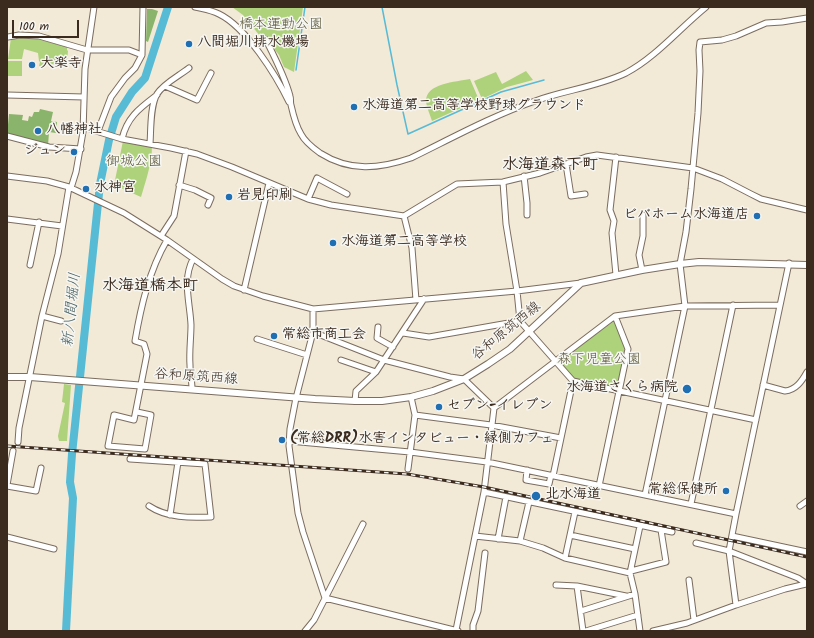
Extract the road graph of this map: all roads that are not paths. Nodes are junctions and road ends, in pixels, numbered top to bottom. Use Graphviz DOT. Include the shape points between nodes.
graph roads {
  1 [pos="94,7"];
  2 [pos="143,7"];
  3 [pos="195,7"];
  4 [pos="706,7"];
  5 [pos="807,18"];
  6 [pos="8,37"];
  7 [pos="266,40"];
  8 [pos="87,50"];
  9 [pos="142,55"];
  10 [pos="189,68"];
  11 [pos="211,73"];
  12 [pos="165,86"];
  13 [pos="7,94"];
  14 [pos="157,95"];
  15 [pos="84,97"];
  16 [pos="291,105"];
  17 [pos="83,128"];
  18 [pos="98,132"];
  19 [pos="7,136"];
  20 [pos="121,139"];
  21 [pos="150,144"];
  22 [pos="81,149"];
  23 [pos="186,151"];
  24 [pos="616,157"];
  25 [pos="566,164"];
  26 [pos="693,168"];
  27 [pos="7,176"];
  28 [pos="524,176"];
  29 [pos="503,182"];
  30 [pos="269,183"];
  31 [pos="179,185"];
  32 [pos="70,188"];
  33 [pos="347,194"];
  34 [pos="585,194"];
  35 [pos="308,199"];
  36 [pos="208,205"];
  37 [pos="807,210"];
  38 [pos="526,215"];
  39 [pos="642,215"];
  40 [pos="404,216"];
  41 [pos="7,219"];
  42 [pos="39,222"];
  43 [pos="62,226"];
  44 [pos="162,236"];
  45 [pos="167,240"];
  46 [pos="193,259"];
  47 [pos="789,263"];
  48 [pos="680,264"];
  49 [pos="30,265"];
  50 [pos="807,265"];
  51 [pos="642,270"];
  52 [pos="616,275"];
  53 [pos="581,283"];
  54 [pos="244,290"];
  55 [pos="517,291"];
  56 [pos="424,299"];
  57 [pos="416,300"];
  58 [pos="733,305"];
  59 [pos="780,305"];
  60 [pos="685,306"];
  61 [pos="313,309"];
  62 [pos="42,316"];
  63 [pos="615,316"];
  64 [pos="520,321"];
  65 [pos="61,322"];
  66 [pos="378,327"];
  67 [pos="313,332"];
  68 [pos="529,332"];
  69 [pos="403,333"];
  70 [pos="257,339"];
  71 [pos="393,347"];
  72 [pos="308,355"];
  73 [pos="341,360"];
  74 [pos="384,360"];
  75 [pos="555,362"];
  76 [pos="376,372"];
  77 [pos="807,372"];
  78 [pos="7,377"];
  79 [pos="30,377"];
  80 [pos="464,379"];
  81 [pos="573,381"];
  82 [pos="763,385"];
  83 [pos="142,386"];
  84 [pos="192,390"];
  85 [pos="619,391"];
  86 [pos="411,396"];
  87 [pos="296,398"];
  88 [pos="355,401"];
  89 [pos="665,401"];
  90 [pos="494,408"];
  91 [pos="710,410"];
  92 [pos="137,412"];
  93 [pos="415,415"];
  94 [pos="756,420"];
  95 [pos="491,425"];
  96 [pos="561,438"];
  97 [pos="289,441"];
  98 [pos="18,442"];
  99 [pos="13,451"];
  100 [pos="410,452"];
  101 [pos="130,459"];
  102 [pos="178,462"];
  103 [pos="487,462"];
  104 [pos="41,468"];
  105 [pos="408,469"];
  106 [pos="527,470"];
  107 [pos="552,476"];
  108 [pos="7,485"];
  109 [pos="599,486"];
  110 [pos="484,492"];
  111 [pos="645,495"];
  112 [pos="506,497"];
  113 [pos="807,501"];
  114 [pos="529,502"];
  115 [pos="691,504"];
  116 [pos="149,506"];
  117 [pos="800,506"];
  118 [pos="575,512"];
  119 [pos="736,514"];
  120 [pos="170,515"];
  121 [pos="363,524"];
  122 [pos="640,526"];
  123 [pos="661,530"];
  124 [pos="672,532"];
  125 [pos="570,535"];
  126 [pos="474,536"];
  127 [pos="732,536"];
  128 [pos="7,538"];
  129 [pos="498,539"];
  130 [pos="520,542"];
  131 [pos="696,543"];
  132 [pos="635,549"];
  133 [pos="54,550"];
  134 [pos="729,551"];
  135 [pos="807,552"];
  136 [pos="485,554"];
  137 [pos="565,558"];
  138 [pos="630,572"];
  139 [pos="689,580"];
  140 [pos="807,584"];
  141 [pos="556,585"];
  142 [pos="577,586"];
  143 [pos="635,594"];
  144 [pos="626,596"];
  145 [pos="325,598"];
  146 [pos="736,605"];
  147 [pos="580,611"];
  148 [pos="638,615"];
  149 [pos="694,620"];
  150 [pos="437,629"];
  151 [pos="305,631"];
  152 [pos="457,631"];
  153 [pos="473,631"];
  154 [pos="583,631"];
  155 [pos="586,631"];
  156 [pos="640,631"];
  157 [pos="653,631"];
  1 -- 8 [label="street"];
  2 -- 9 [label="street"];
  3 -- 16 [label="street" via="220,14 236,27 266,62"];
  4 -- 16 [label="street" via="654,53 627,72 589,87 509,110 396,163 371,167 351,166 324,156 301,135"];
  5 -- 26 [label="street" via="760,24 736,36 700,42"];
  6 -- 8 [label="street" via="39,36"];
  7 -- 16 [label="street" via="288,90"];
  8 -- 9 [label="street" via="129,50"];
  8 -- 15 [label="street"];
  9 -- 18 [label="street" via="135,68 112,96"];
  10 -- 12 [label="street"];
  11 -- 12 [label="street" via="197,100"];
  12 -- 14 [label="street"];
  13 -- 15 [label="street"];
  14 -- 20 [label="street" via="133,115"];
  14 -- 21 [label="street" via="153,105"];
  15 -- 17 [label="street"];
  17 -- 18 [label="street"];
  17 -- 22 [label="street"];
  18 -- 20 [label="street"];
  19 -- 22 [label="street" via="49,147"];
  20 -- 21 [label="street"];
  21 -- 23 [label="street"];
  22 -- 32 [label="street"];
  23 -- 30 [label="street"];
  23 -- 31 [label="street"];
  24 -- 25 [label="street" via="597,156"];
  24 -- 26 [label="street"];
  24 -- 52 [label="street" via="610,210 614,221 612,233"];
  25 -- 28 [label="street"];
  25 -- 34 [label="street" via="571,196"];
  26 -- 37 [label="street" via="722,179 761,199"];
  26 -- 48 [label="street"];
  27 -- 32 [label="street" via="47,181"];
  28 -- 29 [label="street"];
  28 -- 38 [label="street"];
  29 -- 40 [label="street" via="457,184"];
  29 -- 55 [label="street" via="506,224"];
  30 -- 35 [label="street"];
  30 -- 54 [label="street"];
  31 -- 36 [label="street" via="211,198"];
  31 -- 44 [label="street" via="174,216"];
  32 -- 43 [label="street"];
  32 -- 44 [label="street" via="124,213"];
  33 -- 35 [label="street" via="317,178"];
  35 -- 40 [label="street" via="341,207"];
  39 -- 51 [label="street" via="639,255"];
  40 -- 57 [label="street" via="412,248"];
  41 -- 42 [label="street"];
  42 -- 43 [label="street"];
  42 -- 49 [label="street"];
  43 -- 62 [label="street" via="58,254"];
  44 -- 45 [label="street"];
  45 -- 46 [label="street"];
  45 -- 83 [label="street" via="157,257 138,323 135,341 144,344 148,354"];
  46 -- 54 [label="street" via="222,279"];
  46 -- 84 [label="street" via="187,272"];
  47 -- 48 [label="main road"];
  47 -- 50 [label="main road"];
  47 -- 59 [label="street"];
  48 -- 51 [label="main road"];
  48 -- 60 [label="street"];
  51 -- 52 [label="main road"];
  52 -- 53 [label="main road"];
  53 -- 55 [label="street"];
  53 -- 68 [label="main road, 谷和原筑西線"];
  54 -- 61 [label="street"];
  55 -- 56 [label="street"];
  55 -- 64 [label="street"];
  56 -- 57 [label="street"];
  56 -- 69 [label="street"];
  57 -- 61 [label="street"];
  58 -- 59 [label="street"];
  58 -- 60 [label="street"];
  58 -- 91 [label="street"];
  59 -- 82 [label="street"];
  60 -- 63 [label="street"];
  60 -- 89 [label="street"];
  61 -- 67 [label="street"];
  62 -- 65 [label="street"];
  62 -- 79 [label="street"];
  63 -- 75 [label="street"];
  63 -- 85 [label="street" via="628,349"];
  64 -- 68 [label="street"];
  64 -- 69 [label="street" via="429,337"];
  66 -- 71 [label="street" via="377,338"];
  67 -- 72 [label="street"];
  67 -- 74 [label="street"];
  68 -- 75 [label="street"];
  68 -- 80 [label="main road, 谷和原筑西線" via="500,357"];
  69 -- 71 [label="street"];
  70 -- 72 [label="street"];
  71 -- 74 [label="street"];
  72 -- 87 [label="street"];
  73 -- 76 [label="street"];
  74 -- 76 [label="street"];
  74 -- 80 [label="street"];
  75 -- 81 [label="street"];
  75 -- 90 [label="street"];
  76 -- 88 [label="street" via="356,391"];
  77 -- 82 [label="street" via="798,385 788,391"];
  78 -- 79 [label="main road, 谷和原筑西線"];
  79 -- 83 [label="main road, 谷和原筑西線"];
  79 -- 98 [label="street"];
  80 -- 86 [label="main road, 谷和原筑西線"];
  80 -- 90 [label="street"];
  81 -- 85 [label="street"];
  81 -- 96 [label="street"];
  82 -- 94 [label="street"];
  83 -- 84 [label="main road, 谷和原筑西線"];
  83 -- 92 [label="street"];
  84 -- 87 [label="main road, 谷和原筑西線"];
  85 -- 89 [label="street"];
  85 -- 109 [label="street"];
  86 -- 88 [label="main road, 谷和原筑西線" via="382,401"];
  86 -- 93 [label="street"];
  87 -- 88 [label="main road, 谷和原筑西線"];
  87 -- 97 [label="street"];
  89 -- 91 [label="street"];
  89 -- 111 [label="street"];
  90 -- 95 [label="street"];
  91 -- 94 [label="street"];
  91 -- 115 [label="street"];
  92 -- 92 [label="street" via="151,416 145,449 108,446 114,415 134,420"];
  93 -- 95 [label="street"];
  93 -- 100 [label="street"];
  94 -- 119 [label="street"];
  95 -- 96 [label="street"];
  95 -- 103 [label="street"];
  96 -- 107 [label="street"];
  97 -- 100 [label="street"];
  97 -- 145 [label="street" via="302,532"];
  99 -- 108 [label="street"];
  100 -- 103 [label="street"];
  100 -- 105 [label="street"];
  101 -- 102 [label="street"];
  102 -- 120 [label="street"];
  102 -- 120 [label="street" via="205,464 211,518"];
  103 -- 106 [label="street"];
  103 -- 110 [label="street"];
  104 -- 108 [label="street" via="36,491"];
  106 -- 107 [label="street"];
  106 -- 107 [label="street" via="526,480 549,484"];
  107 -- 109 [label="street"];
  109 -- 111 [label="street"];
  110 -- 112 [label="street"];
  110 -- 126 [label="street"];
  111 -- 115 [label="street"];
  112 -- 114 [label="street"];
  112 -- 129 [label="street"];
  113 -- 117 [label="street"];
  114 -- 118 [label="street"];
  114 -- 130 [label="street"];
  115 -- 119 [label="street"];
  116 -- 120 [label="street"];
  118 -- 122 [label="street"];
  118 -- 125 [label="street"];
  119 -- 127 [label="street"];
  121 -- 145 [label="street"];
  122 -- 123 [label="street"];
  122 -- 132 [label="street"];
  123 -- 124 [label="street"];
  123 -- 138 [label="street" via="666,562"];
  125 -- 132 [label="street"];
  125 -- 137 [label="street"];
  126 -- 129 [label="street"];
  126 -- 152 [label="street"];
  127 -- 134 [label="street"];
  127 -- 135 [label="street"];
  128 -- 133 [label="street"];
  129 -- 130 [label="street"];
  130 -- 137 [label="street" via="543,548"];
  131 -- 134 [label="street"];
  132 -- 138 [label="street"];
  134 -- 140 [label="street" via="798,578"];
  134 -- 146 [label="street"];
  136 -- 153 [label="street"];
  137 -- 138 [label="street"];
  138 -- 143 [label="street"];
  139 -- 149 [label="street"];
  140 -- 146 [label="street"];
  141 -- 142 [label="street"];
  142 -- 144 [label="street"];
  142 -- 147 [label="street"];
  143 -- 144 [label="street"];
  143 -- 148 [label="street"];
  144 -- 147 [label="street"];
  145 -- 150 [label="street"];
  145 -- 151 [label="street"];
  146 -- 149 [label="street"];
  147 -- 154 [label="street"];
  148 -- 155 [label="street"];
  148 -- 156 [label="street"];
  149 -- 157 [label="street"];
  150 -- 152 [label="street"];
}
